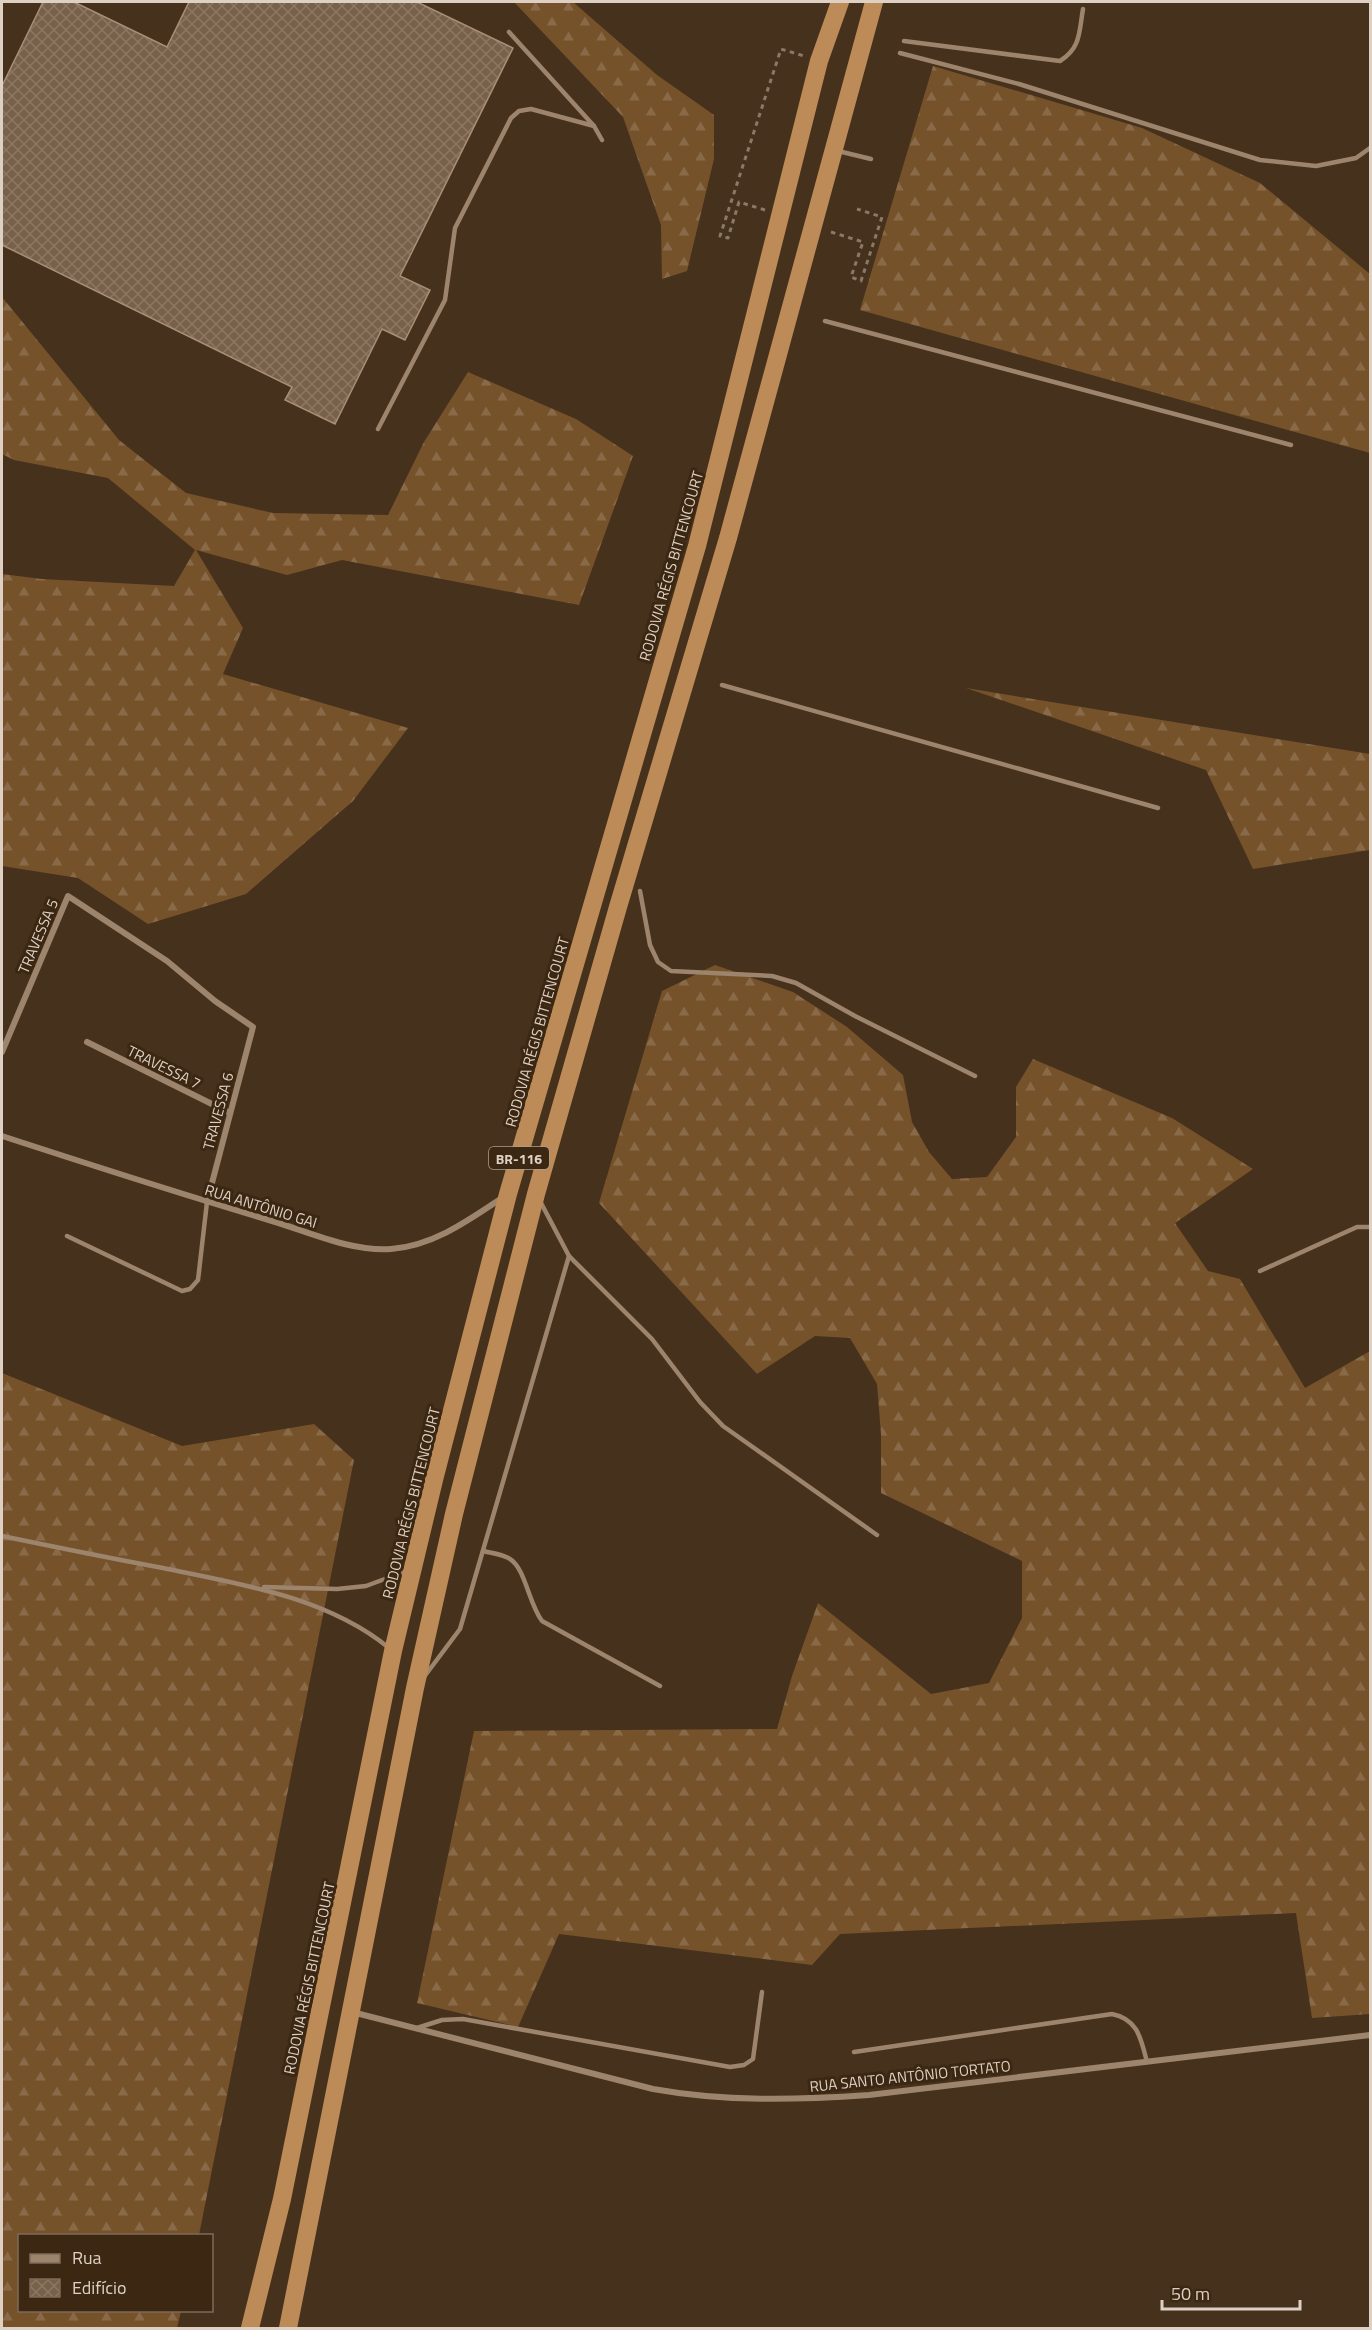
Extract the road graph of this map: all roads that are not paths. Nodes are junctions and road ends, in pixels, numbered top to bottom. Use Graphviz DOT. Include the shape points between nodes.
graph roads {
  1 [pos="840,2"];
  2 [pos="874,2"];
  3 [pos="1083,9"];
  4 [pos="509,32"];
  5 [pos="904,41"];
  6 [pos="900,53"];
  7 [pos="594,126"];
  8 [pos="602,140"];
  9 [pos="1371,148"];
  10 [pos="834,150"];
  11 [pos="871,159"];
  12 [pos="825,321"];
  13 [pos="378,429"];
  14 [pos="1291,445"];
  15 [pos="722,685"];
  16 [pos="1158,808"];
  17 [pos="640,891"];
  18 [pos="253,1027"];
  19 [pos="87,1042"];
  20 [pos="2,1052"];
  21 [pos="975,1076"];
  22 [pos="230,1113"];
  23 [pos="2,1136"];
  24 [pos="508,1194"];
  25 [pos="537,1194"];
  26 [pos="207,1202"];
  27 [pos="1371,1227"];
  28 [pos="67,1236"];
  29 [pos="569,1256"];
  30 [pos="1260,1271"];
  31 [pos="877,1535"];
  32 [pos="2,1536"];
  33 [pos="483,1551"];
  34 [pos="412,1568"];
  35 [pos="258,1587"];
  36 [pos="393,1652"];
  37 [pos="660,1686"];
  38 [pos="415,1688"];
  39 [pos="762,1992"];
  40 [pos="352,2012"];
  41 [pos="417,2028"];
  42 [pos="1371,2035"];
  43 [pos="854,2052"];
  44 [pos="1147,2062"];
  45 [pos="250,2328"];
  46 [pos="288,2328"];
  1 -- 24 [label="highway, RODOVIA RÉGIS BITTENCOURT / BR-116" via="819,61 697,546"];
  2 -- 10 [label="highway, BR-116"];
  3 -- 5 [label="lane" via="1078,42 1071,54 1060,61"];
  4 -- 7 [label="lane"];
  6 -- 9 [label="lane" via="1019,84 1260,160 1316,166 1356,158"];
  7 -- 8 [label="lane"];
  7 -- 13 [label="lane" via="531,109 519,111 511,118 455,228 445,300"];
  10 -- 11 [label="lane"];
  10 -- 25 [label="highway, BR-116" via="728,538"];
  12 -- 14 [label="lane"];
  15 -- 16 [label="lane"];
  17 -- 21 [label="lane" via="650,945 658,962 671,971 772,976 796,983"];
  18 -- 20 [label="street, TRAVESSA 5" via="167,961 68,896"];
  18 -- 22 [label="street, TRAVESSA 6"];
  19 -- 22 [label="street, TRAVESSA 7"];
  22 -- 26 [label="street, TRAVESSA 6"];
  23 -- 26 [label="street, RUA ANTÔNIO GAI"];
  24 -- 26 [label="street, RUA ANTÔNIO GAI" via="445,1233 412,1246 391,1249 339,1242"];
  24 -- 34 [label="highway, RODOVIA RÉGIS BITTENCOURT / BR-116"];
  25 -- 29 [label="lane"];
  25 -- 38 [label="highway, BR-116" via="454,1514"];
  26 -- 28 [label="lane" via="198,1280 182,1291"];
  27 -- 30 [label="lane" via="1357,1227"];
  29 -- 31 [label="lane" via="652,1339 723,1426"];
  29 -- 33 [label="lane"];
  32 -- 35 [label="lane"];
  33 -- 37 [label="lane" via="509,1558 519,1566 534,1610 542,1621"];
  33 -- 38 [label="lane" via="460,1629"];
  34 -- 35 [label="lane" via="366,1586"];
  34 -- 36 [label="highway, RODOVIA RÉGIS BITTENCOURT / BR-116"];
  35 -- 36 [label="lane" via="344,1617 369,1631"];
  36 -- 45 [label="highway, RODOVIA RÉGIS BITTENCOURT / BR-116" via="282,2199"];
  38 -- 40 [label="highway, BR-116"];
  39 -- 41 [label="lane" via="753,2059 730,2067 463,2019 442,2020"];
  40 -- 41 [label="street, RUA SANTO ANTÔNIO TORTATO"];
  40 -- 46 [label="highway, BR-116"];
  41 -- 44 [label="street, RUA SANTO ANTÔNIO TORTATO" via="653,2089 744,2099 869,2095"];
  42 -- 44 [label="street, RUA SANTO ANTÔNIO TORTATO"];
  43 -- 44 [label="lane" via="1112,2014 1133,2023"];
}
